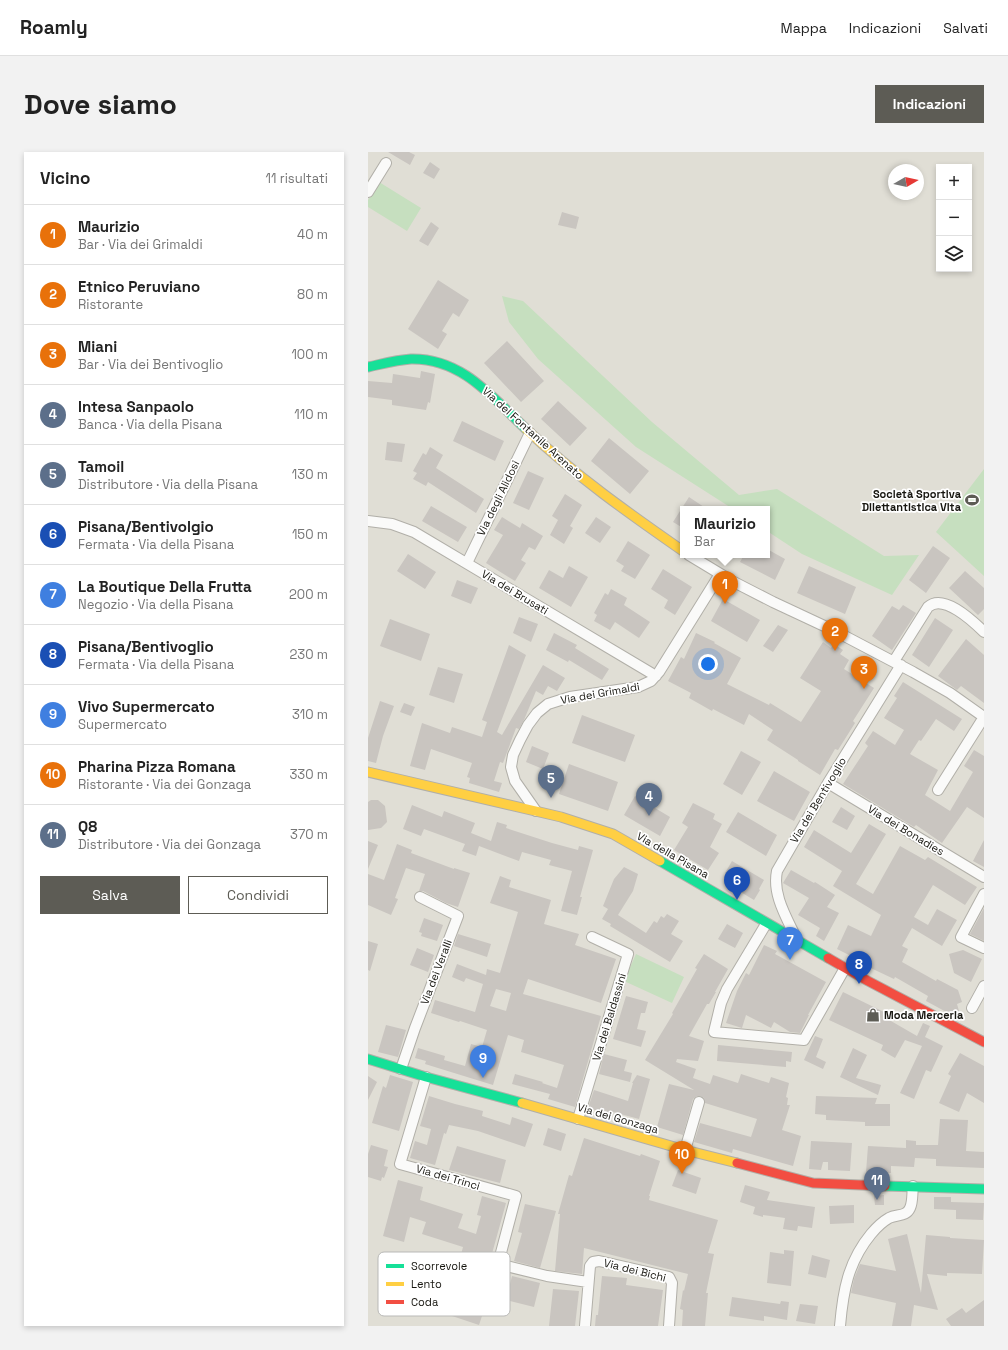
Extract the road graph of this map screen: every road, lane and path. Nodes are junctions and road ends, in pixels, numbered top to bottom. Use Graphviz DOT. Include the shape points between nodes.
graph roads {
  1 [pos="386,163"];
  2 [pos="368,192"];
  3 [pos="368,367"];
  4 [pos="530,433"];
  5 [pos="368,521"];
  6 [pos="680,549"];
  7 [pos="694,558"];
  8 [pos="467,563"];
  9 [pos="720,574"];
  10 [pos="984,632"];
  11 [pos="898,663"];
  12 [pos="656,676"];
  13 [pos="984,717"];
  14 [pos="368,772"];
  15 [pos="828,783"];
  16 [pos="938,790"];
  17 [pos="536,811"];
  18 [pos="984,877"];
  19 [pos="984,894"];
  20 [pos="420,897"];
  21 [pos="766,924"];
  22 [pos="592,937"];
  23 [pos="798,942"];
  24 [pos="984,948"];
  25 [pos="845,968"];
  26 [pos="984,986"];
  27 [pos="972,1008"];
  28 [pos="984,1042"];
  29 [pos="368,1059"];
  30 [pos="401,1069"];
  31 [pos="426,1077"];
  32 [pos="699,1102"];
  33 [pos="578,1119"];
  34 [pos="685,1150"];
  35 [pos="913,1186"];
  36 [pos="984,1189"];
  37 [pos="501,1252"];
  38 [pos="510,1267"];
  39 [pos="588,1282"];
  40 [pos="585,1326"];
  41 [pos="669,1326"];
  42 [pos="840,1326"];
  1 -- 2 [label="street"];
  3 -- 4 [label="street, Via del Fontanile Arenato" via="410,359 453,368 479,383"];
  4 -- 6 [label="street, Via del Fontanile Arenato" via="606,497"];
  4 -- 8 [label="street, Via degli Alidosi"];
  5 -- 8 [label="street, Via dei Brusati" via="405,527"];
  7 -- 9 [label="street"];
  8 -- 12 [label="street, Via dei Brusati"];
  9 -- 11 [label="street"];
  9 -- 12 [label="street, Via dei Grimaldi"];
  10 -- 11 [label="street, Via dei Bentivoglio" via="948,605 938,602 932,604"];
  11 -- 13 [label="street" via="950,693"];
  11 -- 15 [label="street, Via dei Bentivoglio"];
  12 -- 17 [label="street, Via dei Grimaldi" via="647,684 632,689 580,695 553,702 537,713 518,744 511,767 515,781"];
  13 -- 16 [label="street"];
  14 -- 17 [label="street, Via della Pisana"];
  15 -- 18 [label="street, Via dei Bonadies"];
  15 -- 23 [label="street, Via dei Bentivoglio" via="776,874 779,900"];
  17 -- 21 [label="street, Via della Pisana" via="591,826 620,838"];
  19 -- 24 [label="street" via="961,937"];
  20 -- 30 [label="street, Via dei Veralli" via="458,916"];
  21 -- 23 [label="street, Via della Pisana"];
  21 -- 25 [label="street" via="727,989 714,1032 804,1040"];
  22 -- 33 [label="street, Via dei Baldassini" via="628,954"];
  23 -- 25 [label="street, Via della Pisana"];
  25 -- 28 [label="street, Via della Pisana"];
  26 -- 27 [label="street"];
  29 -- 30 [label="street, Via dei Gonzaga"];
  30 -- 31 [label="street, Via dei Gonzaga"];
  31 -- 33 [label="street, Via dei Gonzaga"];
  31 -- 37 [label="street, Via dei Trinci" via="400,1164 516,1196"];
  32 -- 34 [label="street"];
  33 -- 34 [label="street, Via dei Gonzaga"];
  34 -- 35 [label="street, Via dei Gonzaga" via="823,1184"];
  35 -- 36 [label="street, Via dei Gonzaga"];
  35 -- 42 [label="street" via="909,1211 878,1226 859,1250 849,1273"];
  38 -- 39 [label="street, Via dei Trinci"];
  39 -- 40 [label="street, Via dei Bichi"];
  39 -- 41 [label="street, Via dei Bichi" via="590,1266 597,1261 669,1277 672,1283"];
}
